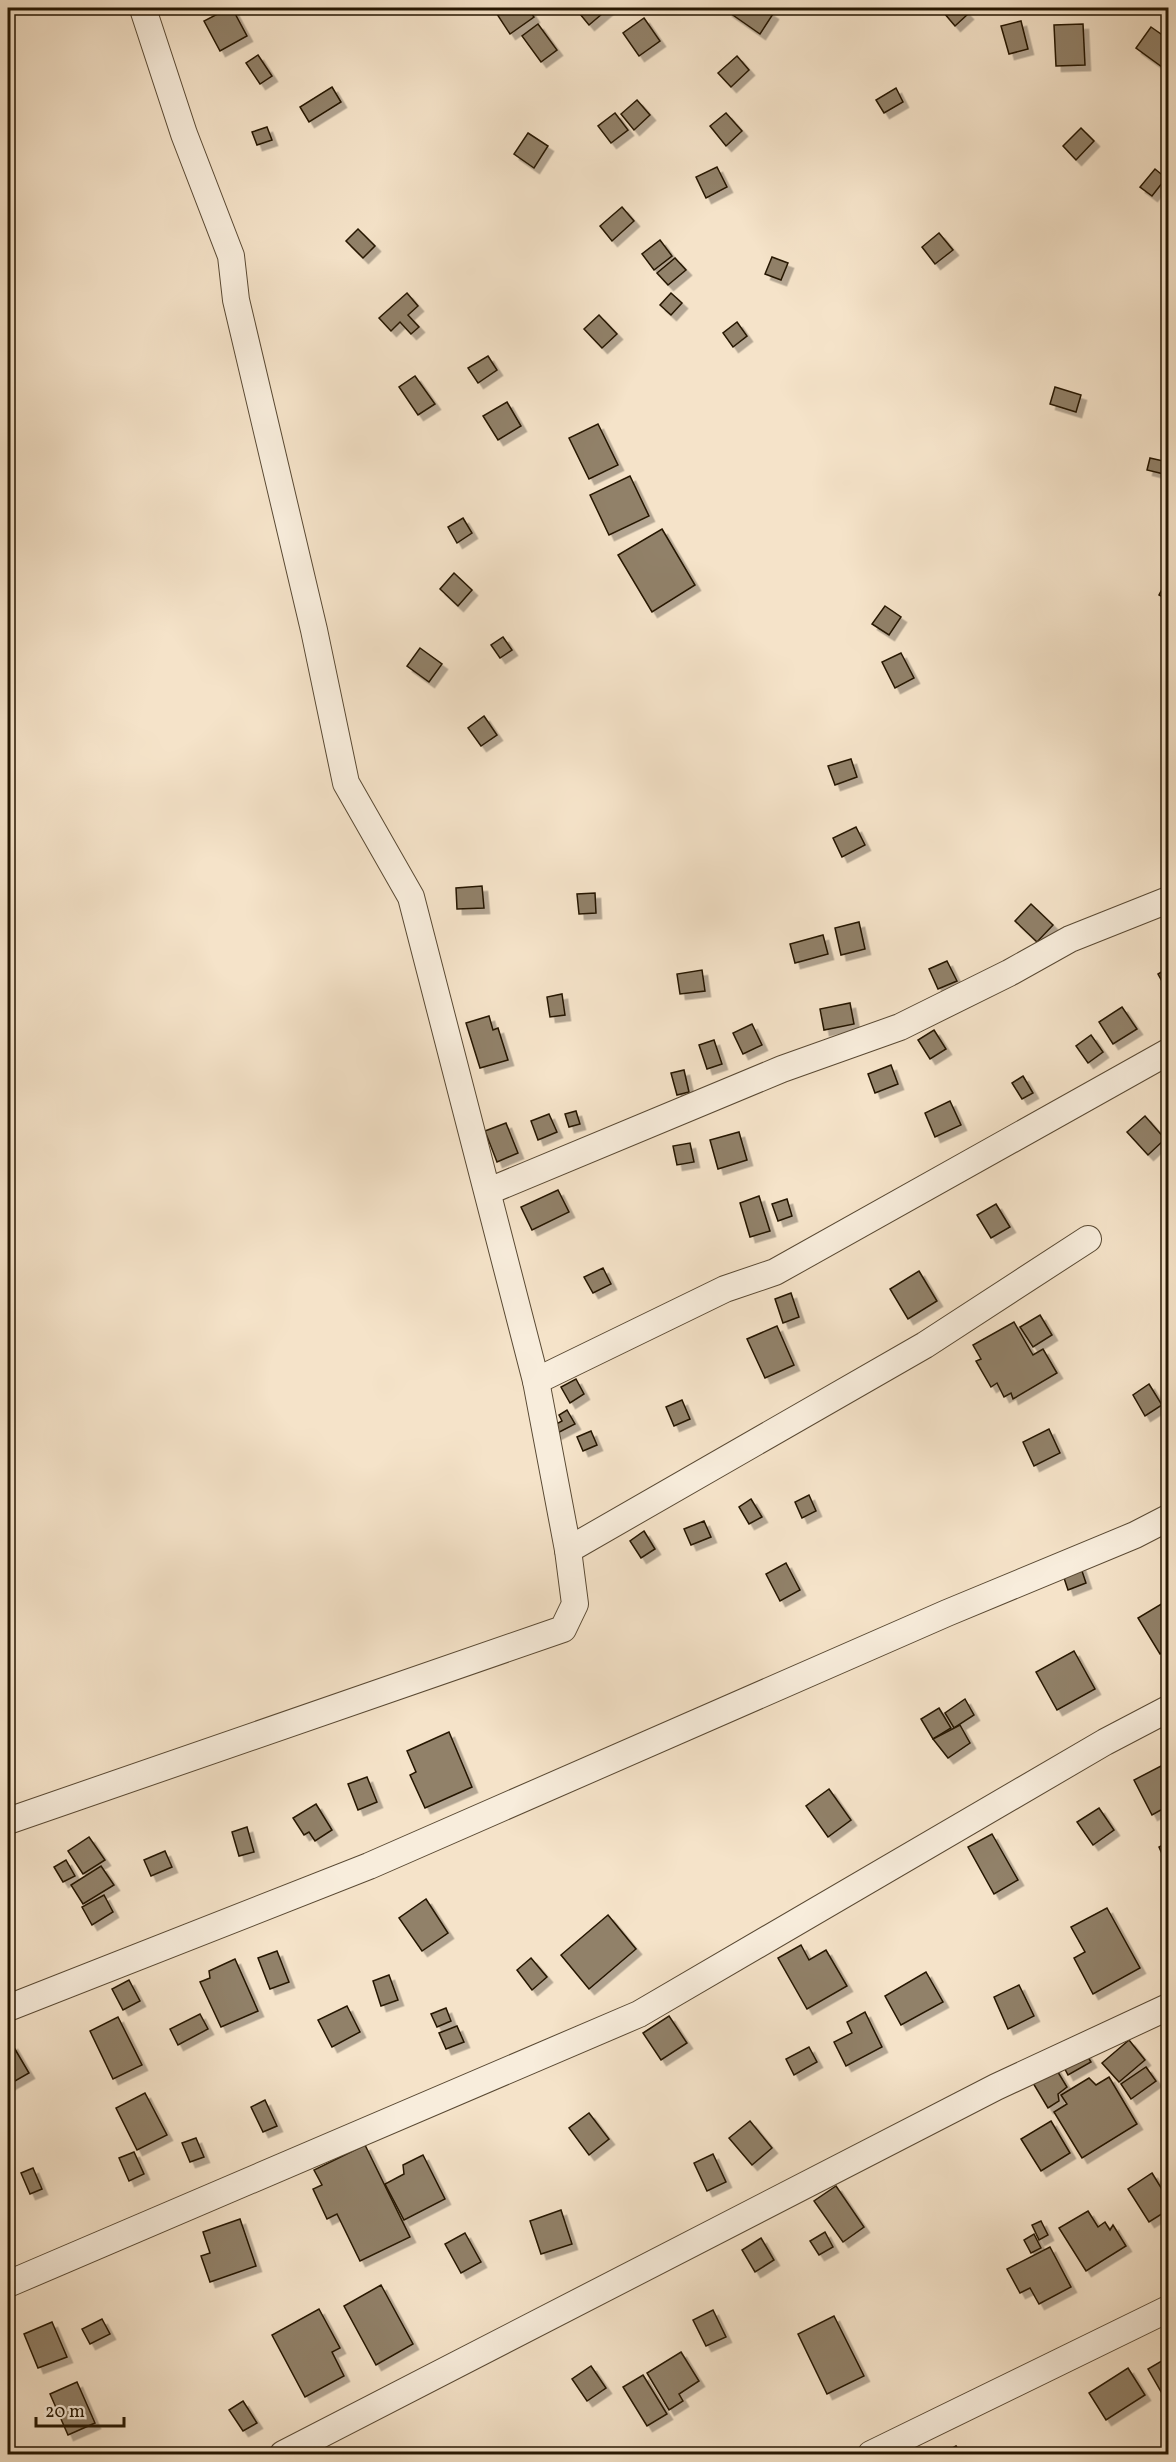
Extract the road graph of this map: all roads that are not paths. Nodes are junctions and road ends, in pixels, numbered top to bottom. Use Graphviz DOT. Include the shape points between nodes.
graph roads {
  1 [pos="143,9"];
  2 [pos="1168,900"];
  3 [pos="1168,1052"];
  4 [pos="489,1191"];
  5 [pos="1088,1239"];
  6 [pos="536,1381"];
  7 [pos="1168,1518"];
  8 [pos="568,1550"];
  9 [pos="1168,1709"];
  10 [pos="8,1821"];
  11 [pos="1168,2007"];
  12 [pos="8,2008"];
  13 [pos="8,2284"];
  14 [pos="1168,2308"];
  15 [pos="283,2454"];
  16 [pos="871,2454"];
  1 -- 4 [label="street" via="184,134 231,256 236,300 346,783 411,897"];
  2 -- 4 [label="street" via="1070,939 900,1028 782,1069"];
  3 -- 6 [label="street" via="775,1272 725,1289"];
  4 -- 6 [label="street"];
  5 -- 8 [label="street" via="925,1345"];
  6 -- 8 [label="street"];
  7 -- 12 [label="street" via="369,1866"];
  8 -- 10 [label="street" via="574,1604 563,1629"];
  9 -- 13 [label="street" via="639,2014"];
  11 -- 15 [label="street" via="996,2087"];
  14 -- 16 [label="street"];
}
